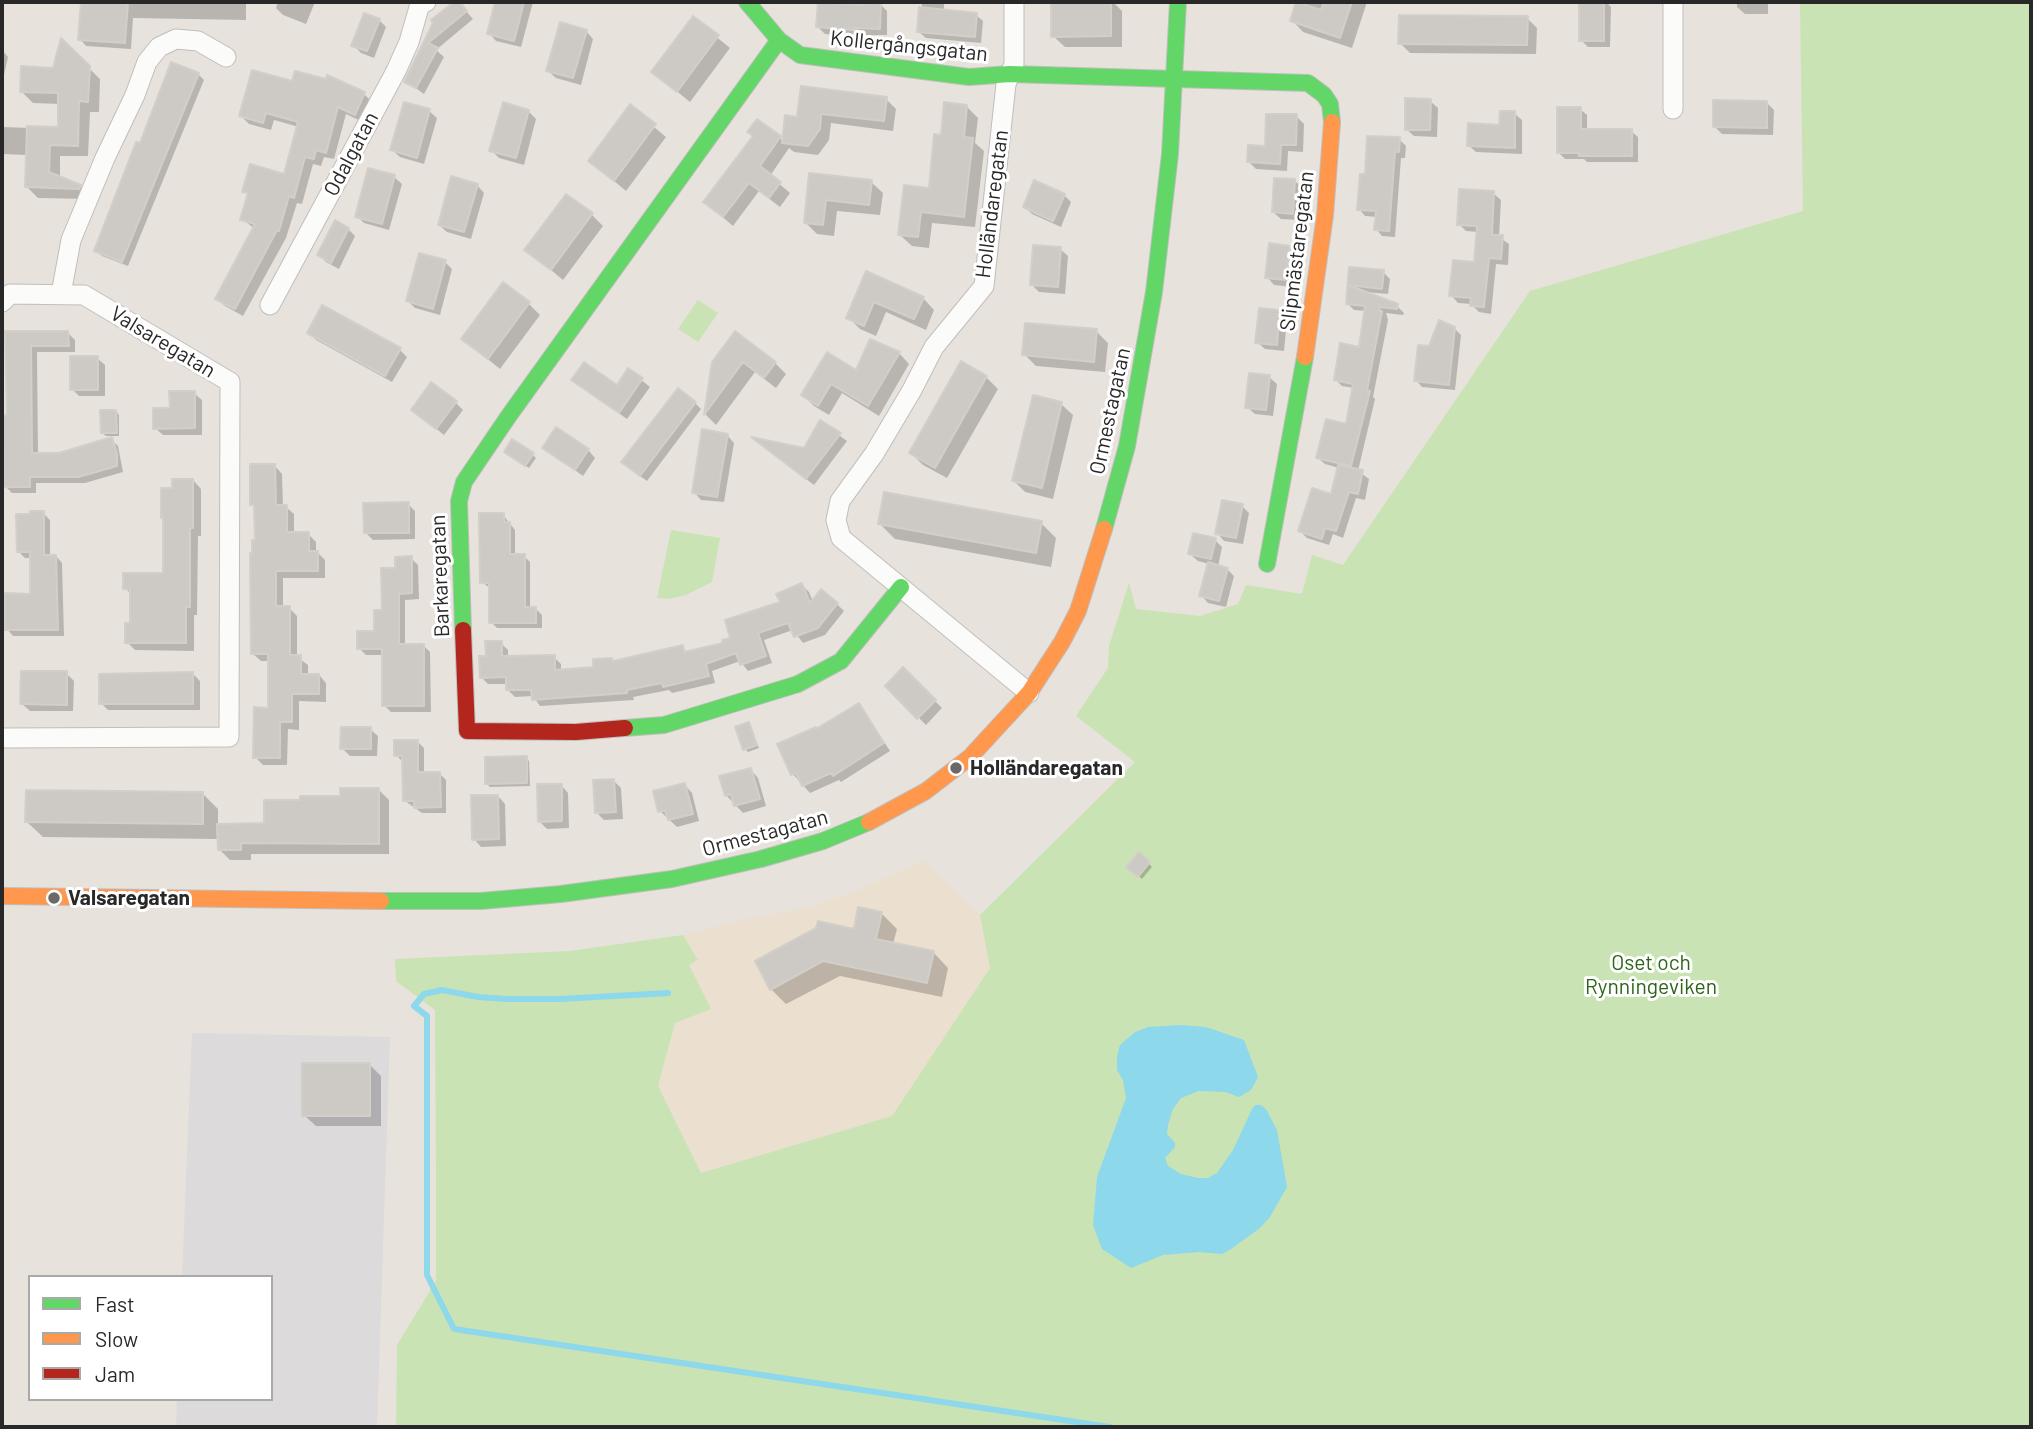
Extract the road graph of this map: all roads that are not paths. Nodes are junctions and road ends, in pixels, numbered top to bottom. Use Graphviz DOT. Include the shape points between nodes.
graph roads {
  1 [pos="419,2"];
  2 [pos="747,2"];
  3 [pos="1014,2"];
  4 [pos="1178,2"];
  5 [pos="1673,2"];
  6 [pos="779,40"];
  7 [pos="226,57"];
  8 [pos="1010,74"];
  9 [pos="1174,79"];
  10 [pos="1673,109"];
  11 [pos="61,294"];
  12 [pos="2,302"];
  13 [pos="270,305"];
  14 [pos="1267,564"];
  15 [pos="901,587"];
  16 [pos="1029,693"];
  17 [pos="2,738"];
  18 [pos="2,896"];
  1 -- 13 [label="street, Odalgatan" via="396,71"];
  2 -- 6 [label="street, Kollergångsgatan"];
  3 -- 8 [label="street, Holländaregatan"];
  4 -- 9 [label="street, Ormestagatan"];
  5 -- 10 [label="street"];
  6 -- 8 [label="street, Kollergångsgatan" via="800,55 969,77"];
  6 -- 15 [label="street, Barkaregatan" via="464,482 459,501 467,730 576,732 664,725 798,684 841,661"];
  7 -- 11 [label="street" via="198,41 176,39 159,47 147,62 71,240"];
  8 -- 9 [label="street, Kollergångsgatan"];
  8 -- 15 [label="street, Holländaregatan" via="984,286 934,347 874,454 840,501 836,520 841,538"];
  9 -- 14 [label="street, Slipmästaregatan" via="1308,83 1330,104 1324,224"];
  9 -- 16 [label="street, Ormestagatan" via="1154,292 1127,446 1079,611"];
  11 -- 12 [label="street, Valsaregatan" via="10,294"];
  11 -- 17 [label="street, Valsaregatan" via="84,295 230,382 229,737"];
  15 -- 16 [label="street, Holländaregatan"];
  16 -- 18 [label="street, Ormestagatan" via="970,757 883,816 823,841 672,879 481,901"];
}
